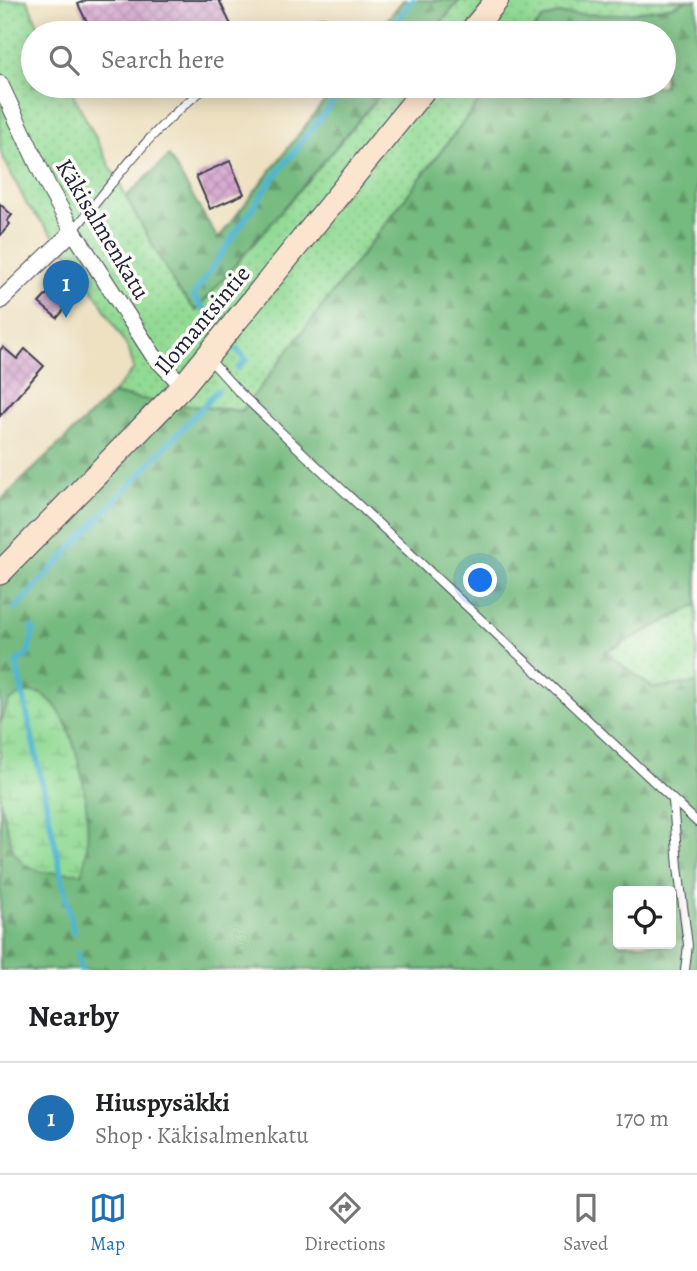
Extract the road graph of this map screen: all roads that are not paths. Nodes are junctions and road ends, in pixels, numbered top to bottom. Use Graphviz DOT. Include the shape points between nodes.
graph roads {
  1 [pos="497,0"];
  2 [pos="480,21"];
  3 [pos="0,84"];
  4 [pos="191,98"];
  5 [pos="417,98"];
  6 [pos="74,231"];
  7 [pos="0,301"];
  8 [pos="206,357"];
  9 [pos="183,386"];
  10 [pos="0,573"];
  11 [pos="673,800"];
  12 [pos="697,822"];
  13 [pos="685,970"];
  1 -- 2 [label="main road"];
  3 -- 6 [label="street, Käkisalmenkatu"];
  4 -- 6 [label="lane" via="148,139"];
  5 -- 8 [label="main road, Ilomantsintie"];
  6 -- 7 [label="street"];
  6 -- 9 [label="street, Käkisalmenkatu" via="153,355"];
  8 -- 9 [label="main road, Ilomantsintie"];
  8 -- 11 [label="lane"];
  9 -- 10 [label="main road, Ilomantsintie"];
  11 -- 12 [label="lane"];
  11 -- 13 [label="lane" via="688,945"];
}
